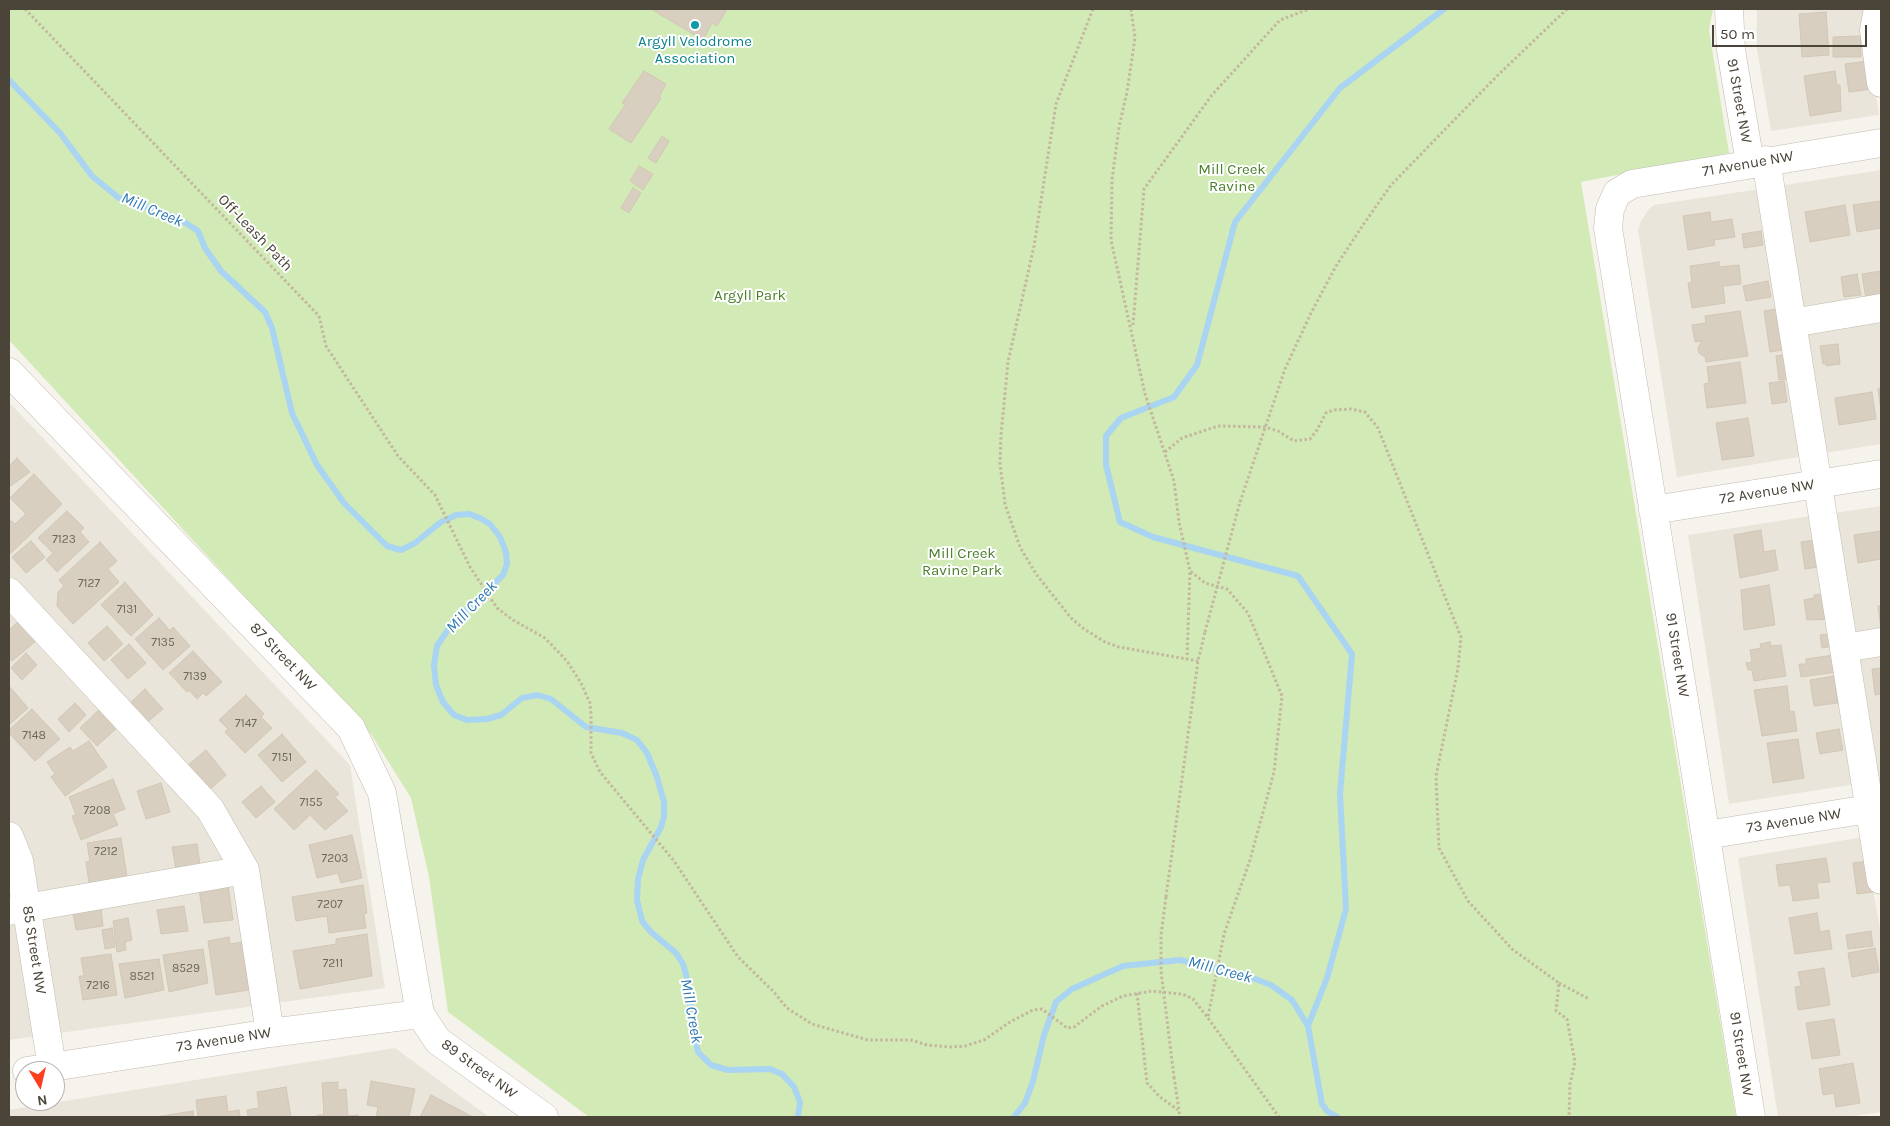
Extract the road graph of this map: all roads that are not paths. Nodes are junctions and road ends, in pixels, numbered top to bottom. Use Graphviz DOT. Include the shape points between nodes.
graph roads {
  1 [pos="1728,9"];
  2 [pos="1878,9"];
  3 [pos="1881,83"];
  4 [pos="1881,142"];
  5 [pos="1758,162"];
  6 [pos="1617,193"];
  7 [pos="1881,308"];
  8 [pos="1792,322"];
  9 [pos="9,372"];
  10 [pos="1881,474"];
  11 [pos="1818,484"];
  12 [pos="1653,510"];
  13 [pos="9,592"];
  14 [pos="1881,642"];
  15 [pos="1845,648"];
  16 [pos="1876,808"];
  17 [pos="1706,835"];
  18 [pos="9,836"];
  19 [pos="245,870"];
  20 [pos="1881,880"];
  21 [pos="18,910"];
  22 [pos="420,1014"];
  23 [pos="270,1033"];
  24 [pos="34,1061"];
  25 [pos="65,1065"];
  26 [pos="544,1117"];
  27 [pos="1751,1117"];
  1 -- 5 [label="street, 91 Street NW" via="1731,50"];
  2 -- 3 [label="street" via="1874,37"];
  4 -- 5 [label="street, 71 Avenue NW"];
  5 -- 6 [label="street, 71 Avenue NW" via="1632,184"];
  5 -- 8 [label="street, 91 Street NW"];
  6 -- 12 [label="street, 91 Street NW" via="1610,209 1608,228"];
  7 -- 8 [label="street"];
  8 -- 11 [label="street, 91 Street NW"];
  9 -- 22 [label="street, 87 Street NW" via="351,728 382,793"];
  10 -- 11 [label="street, 72 Avenue NW"];
  11 -- 12 [label="street, 72 Avenue NW"];
  11 -- 15 [label="street, 91 Street NW"];
  12 -- 17 [label="street, 91 Street NW"];
  13 -- 19 [label="street" via="210,809"];
  14 -- 15 [label="street"];
  15 -- 16 [label="street, 91 Street NW"];
  16 -- 17 [label="street, 73 Avenue NW"];
  16 -- 20 [label="street, 91 Street NW"];
  17 -- 27 [label="street, 91 Street NW"];
  18 -- 21 [label="street, 85 Street NW" via="17,851"];
  19 -- 21 [label="street"];
  19 -- 23 [label="street"];
  21 -- 24 [label="street, 85 Street NW"];
  22 -- 23 [label="street, 73 Avenue NW"];
  22 -- 26 [label="street, 89 Street NW" via="438,1041"];
  23 -- 25 [label="street, 73 Avenue NW"];
}
